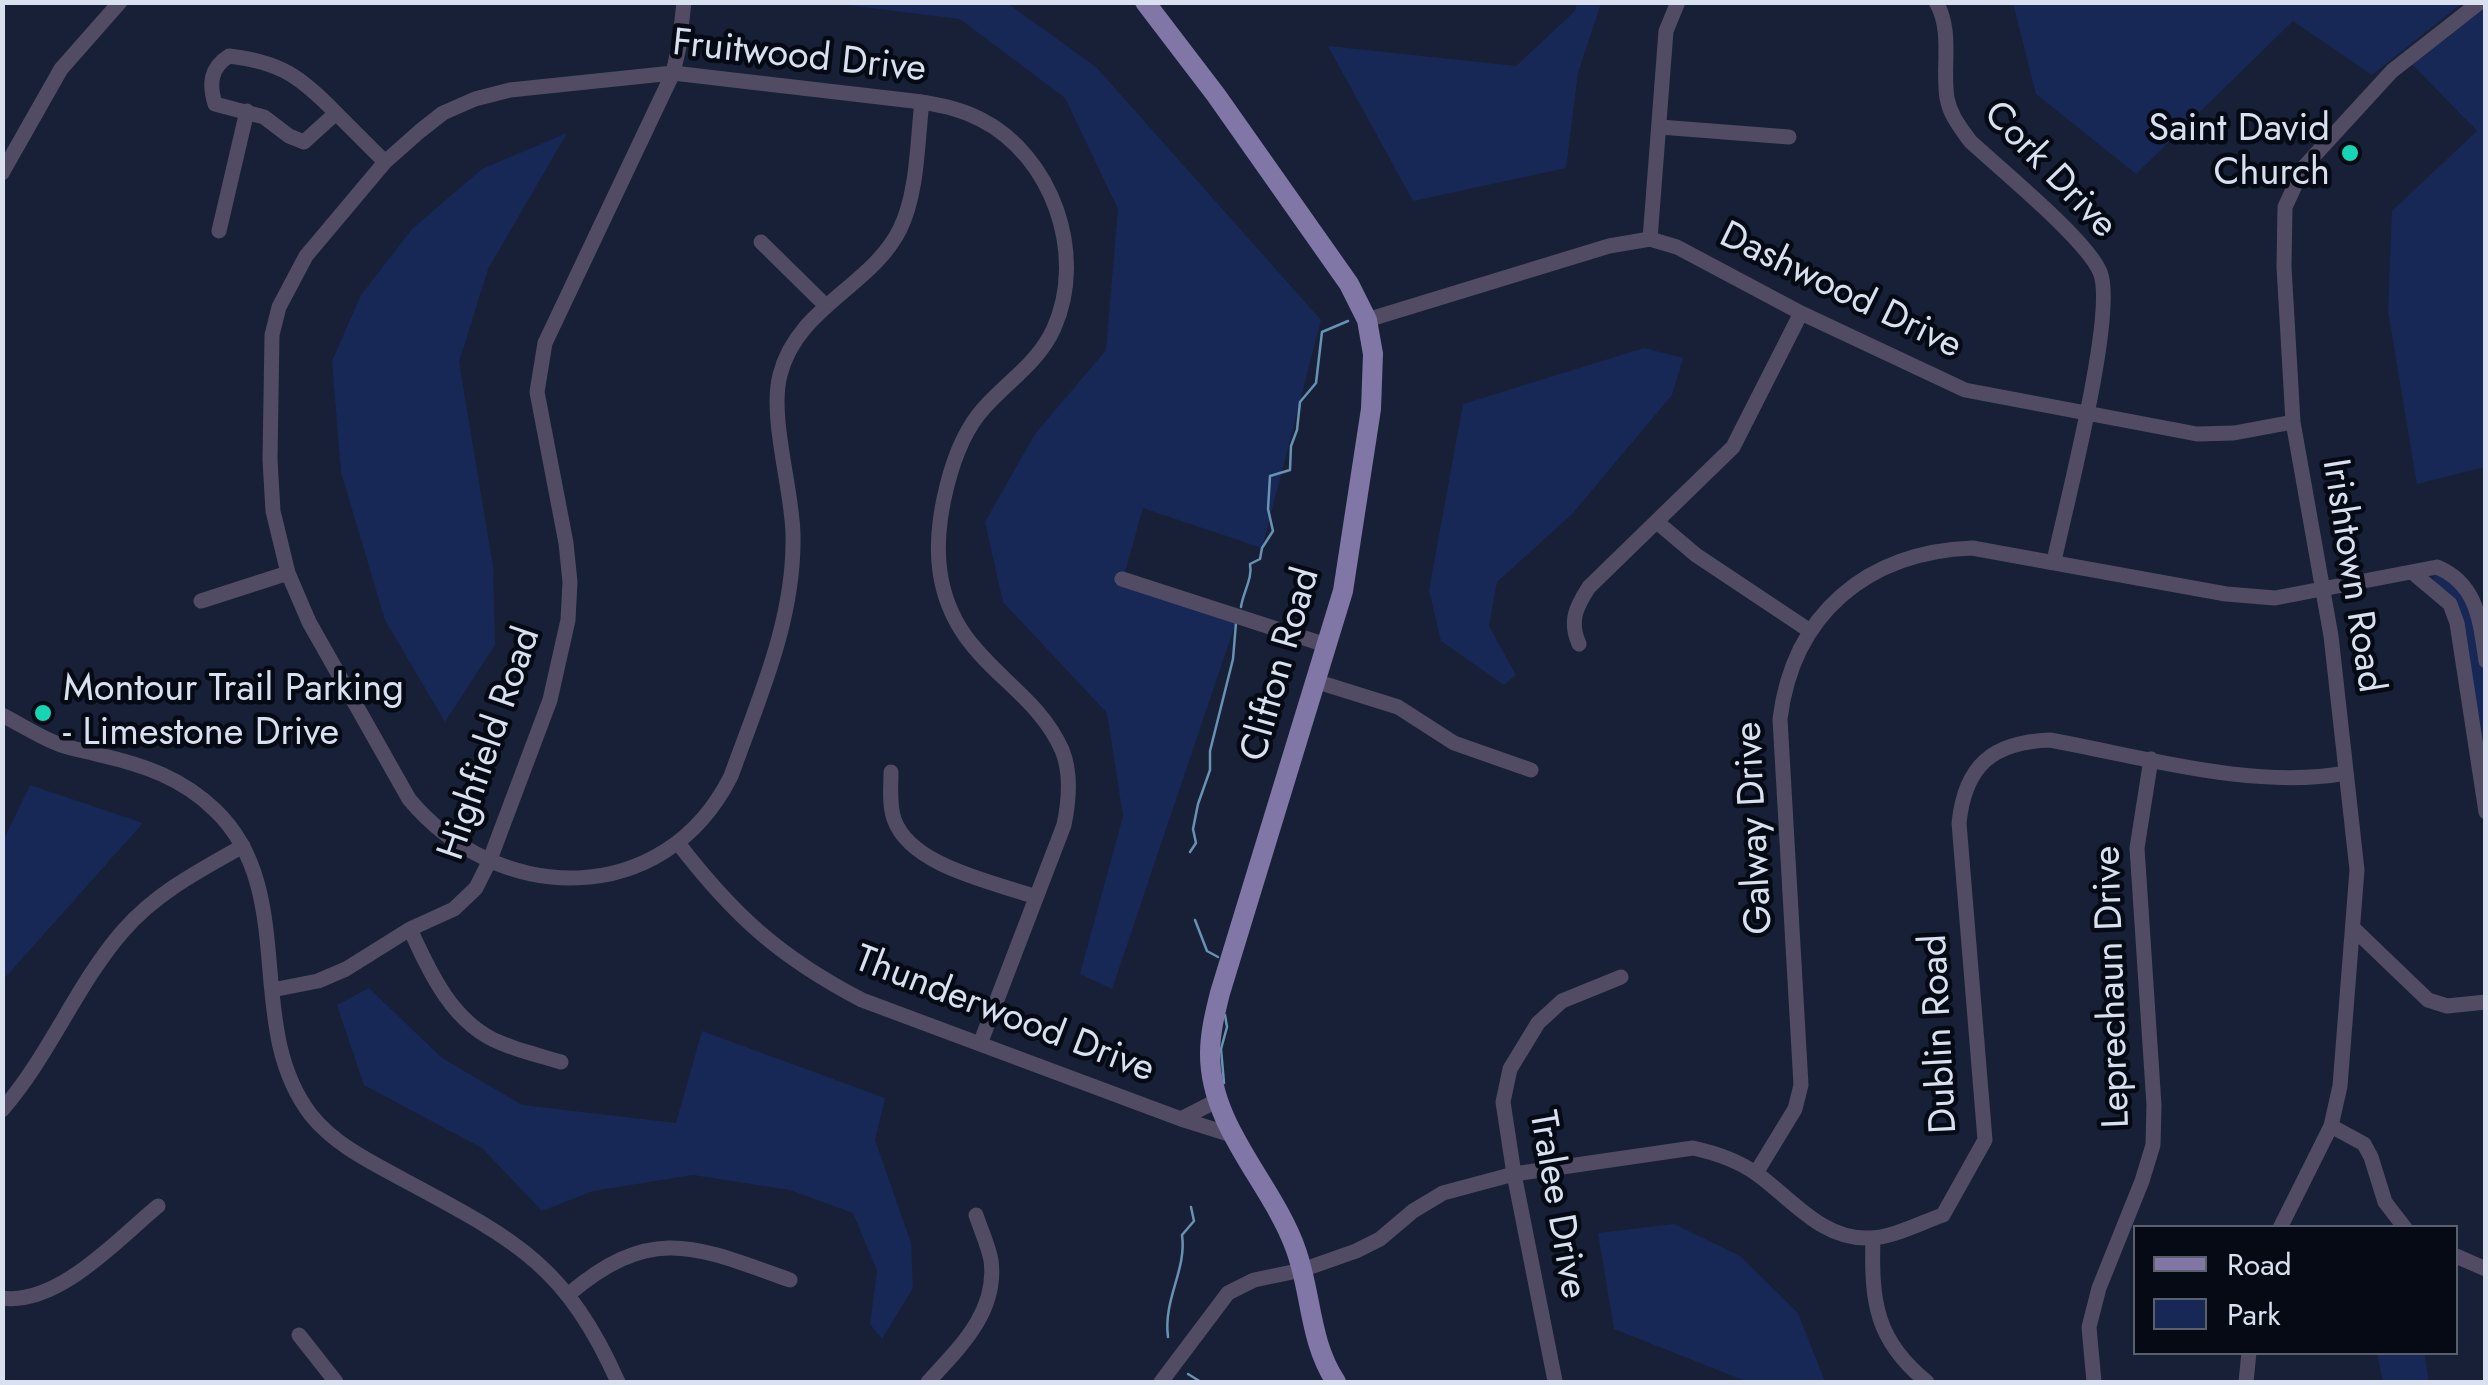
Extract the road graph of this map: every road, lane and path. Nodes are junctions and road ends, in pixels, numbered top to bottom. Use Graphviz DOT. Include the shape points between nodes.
graph roads {
  1 [pos="120,2"];
  2 [pos="684,2"];
  3 [pos="1145,2"];
  4 [pos="1678,2"];
  5 [pos="1936,2"];
  6 [pos="2480,2"];
  7 [pos="672,73"];
  8 [pos="922,102"];
  9 [pos="247,111"];
  10 [pos="336,113"];
  11 [pos="1660,126"];
  12 [pos="1789,137"];
  13 [pos="385,162"];
  14 [pos="2,173"];
  15 [pos="219,231"];
  16 [pos="1650,240"];
  17 [pos="761,242"];
  18 [pos="825,305"];
  19 [pos="1801,314"];
  20 [pos="1367,320"];
  21 [pos="2086,414"];
  22 [pos="2293,422"];
  23 [pos="1657,522"];
  24 [pos="2054,560"];
  25 [pos="2412,572"];
  26 [pos="288,573"];
  27 [pos="1122,579"];
  28 [pos="2321,590"];
  29 [pos="201,602"];
  30 [pos="1810,631"];
  31 [pos="1579,644"];
  32 [pos="1326,645"];
  33 [pos="2486,661"];
  34 [pos="1315,681"];
  35 [pos="2,715"];
  36 [pos="2151,759"];
  37 [pos="1531,770"];
  38 [pos="891,772"];
  39 [pos="2346,773"];
  40 [pos="2486,812"];
  41 [pos="678,843"];
  42 [pos="243,846"];
  43 [pos="489,862"];
  44 [pos="1036,897"];
  45 [pos="2353,928"];
  46 [pos="410,929"];
  47 [pos="1620,977"];
  48 [pos="272,990"];
  49 [pos="2486,1002"];
  50 [pos="980,1044"];
  51 [pos="561,1062"];
  52 [pos="1218,1100"];
  53 [pos="2,1110"];
  54 [pos="1182,1118"];
  55 [pos="2331,1126"];
  56 [pos="1235,1136"];
  57 [pos="1756,1173"];
  58 [pos="1514,1174"];
  59 [pos="158,1206"];
  60 [pos="976,1215"];
  61 [pos="2282,1225"];
  62 [pos="2403,1225"];
  63 [pos="1873,1239"];
  64 [pos="2458,1257"];
  65 [pos="2486,1268"];
  66 [pos="1302,1270"];
  67 [pos="790,1280"];
  68 [pos="569,1294"];
  69 [pos="2,1298"];
  70 [pos="299,1335"];
  71 [pos="2249,1355"];
  72 [pos="1555,1381"];
  73 [pos="336,1382"];
  74 [pos="618,1382"];
  75 [pos="928,1382"];
  76 [pos="1161,1382"];
  77 [pos="1336,1382"];
  78 [pos="1928,1382"];
  79 [pos="2094,1382"];
  80 [pos="2246,1382"];
  1 -- 14 [label="street" via="62,69"];
  2 -- 7 [label="street, Highfield Road"];
  3 -- 20 [label="main road, Clifton Road" via="1325,248"];
  4 -- 11 [label="street" via="1666,32"];
  5 -- 21 [label="street, Cork Drive" via="1954,120 2086,250 2100,272 2102,324"];
  6 -- 22 [label="street, Irishtown Road" via="2392,72 2304,168 2292,190 2282,230"];
  7 -- 8 [label="street, Fruitwood Drive"];
  7 -- 13 [label="street, Fruitwood Drive" via="510,90 475,100 443,114"];
  7 -- 43 [label="street, Highfield Road" via="539,368 537,392 566,543 568,620 550,700"];
  8 -- 18 [label="street" via="910,204 899,231"];
  8 -- 44 [label="street, Fruitwood Drive" via="957,108 1007,137 1044,182 1064,236 1066,264 1054,327 1041,351 968,432 956,456 938,546 945,596 971,646 1036,712 1064,752 1069,802"];
  9 -- 10 [label="street" via="304,142"];
  9 -- 10 [label="street" via="216,104 210,86 217,64 228,56 265,60 308,85"];
  9 -- 15 [label="street"];
  10 -- 13 [label="street"];
  11 -- 12 [label="street"];
  11 -- 16 [label="street"];
  13 -- 26 [label="street, Fruitwood Drive" via="306,256 276,321 270,460"];
  16 -- 19 [label="street, Dashwood Drive" via="1677,247"];
  16 -- 20 [label="street" via="1609,246"];
  17 -- 18 [label="street"];
  18 -- 41 [label="street" via="788,353 779,377 793,535 788,607 726,787"];
  19 -- 21 [label="street, Dashwood Drive" via="1965,390"];
  19 -- 23 [label="street" via="1733,447"];
  20 -- 32 [label="main road, Clifton Road" via="1374,384 1349,561"];
  21 -- 22 [label="street, Dashwood Drive" via="2197,434"];
  21 -- 24 [label="street, Cork Drive"];
  22 -- 28 [label="street, Irishtown Road"];
  23 -- 30 [label="street"];
  23 -- 31 [label="street" via="1576,607 1572,628"];
  24 -- 28 [label="street, Galway Drive" via="2226,594 2275,598"];
  24 -- 30 [label="street, Galway Drive" via="1972,548 1902,558 1851,587"];
  25 -- 28 [label="street, Galway Drive"];
  25 -- 33 [label="street, Galway Drive" via="2438,566 2471,593"];
  25 -- 40 [label="street" via="2450,604 2457,623"];
  26 -- 29 [label="street"];
  26 -- 43 [label="street, Fruitwood Drive" via="409,799 452,842"];
  27 -- 32 [label="street"];
  28 -- 39 [label="street, Irishtown Road"];
  30 -- 57 [label="street, Galway Drive" via="1784,687 1780,719 1802,1085 1796,1109"];
  32 -- 34 [label="main road, Clifton Road"];
  34 -- 37 [label="street" via="1398,707 1454,743"];
  34 -- 52 [label="main road, Clifton Road" via="1216,1011 1210,1052"];
  35 -- 42 [label="street" via="58,744 148,767 189,788"];
  36 -- 39 [label="street, Dublin Road" via="2270,780"];
  36 -- 63 [label="street, Dublin Road" via="2024,741 2000,749 1969,780 1959,823 1986,1140 1943,1215"];
  36 -- 79 [label="street, Leprechaun Drive" via="2137,848 2153,1145 2092,1314"];
  38 -- 44 [label="street" via="893,817 914,849"];
  39 -- 45 [label="street, Irishtown Road" via="2356,842"];
  41 -- 43 [label="street, Fruitwood Drive" via="648,862 580,880"];
  41 -- 50 [label="street, Thunderwood Drive" via="777,950 862,1000"];
  42 -- 48 [label="street" via="262,900"];
  42 -- 53 [label="street" via="179,882 121,933"];
  43 -- 46 [label="street, Highfield Road" via="476,888 454,909"];
  44 -- 50 [label="street, Fruitwood Drive"];
  45 -- 49 [label="street" via="2428,1000 2446,1006"];
  45 -- 55 [label="street, Irishtown Road"];
  46 -- 48 [label="street, Highfield Road" via="346,969"];
  46 -- 51 [label="street" via="427,968 470,1025 498,1042"];
  47 -- 58 [label="street, Tralee Drive" via="1562,1002 1538,1023 1510,1069 1504,1102"];
  48 -- 68 [label="street" via="281,1055 313,1117 338,1142 502,1233"];
  50 -- 54 [label="street, Thunderwood Drive"];
  52 -- 54 [label="street, Thunderwood Drive"];
  52 -- 56 [label="main road, Clifton Road"];
  54 -- 56 [label="street, Thunderwood Drive"];
  55 -- 61 [label="street, Irishtown Road"];
  55 -- 62 [label="street" via="2364,1144 2384,1202"];
  56 -- 66 [label="main road, Clifton Road" via="1282,1218"];
  57 -- 58 [label="street" via="1693,1148"];
  57 -- 63 [label="street" via="1819,1225"];
  58 -- 66 [label="street" via="1443,1194 1380,1239"];
  58 -- 72 [label="street, Tralee Drive"];
  59 -- 69 [label="street" via="62,1284 36,1296"];
  60 -- 75 [label="street" via="992,1276 983,1311 971,1336"];
  63 -- 78 [label="street" via="1877,1315 1897,1354"];
  64 -- 65 [label="street"];
  66 -- 76 [label="street" via="1228,1293"];
  66 -- 77 [label="main road, Clifton Road" via="1314,1336"];
  67 -- 68 [label="street" via="689,1247 653,1248 596,1272"];
  68 -- 74 [label="street"];
  70 -- 73 [label="street"];
  71 -- 80 [label="street"];
}
